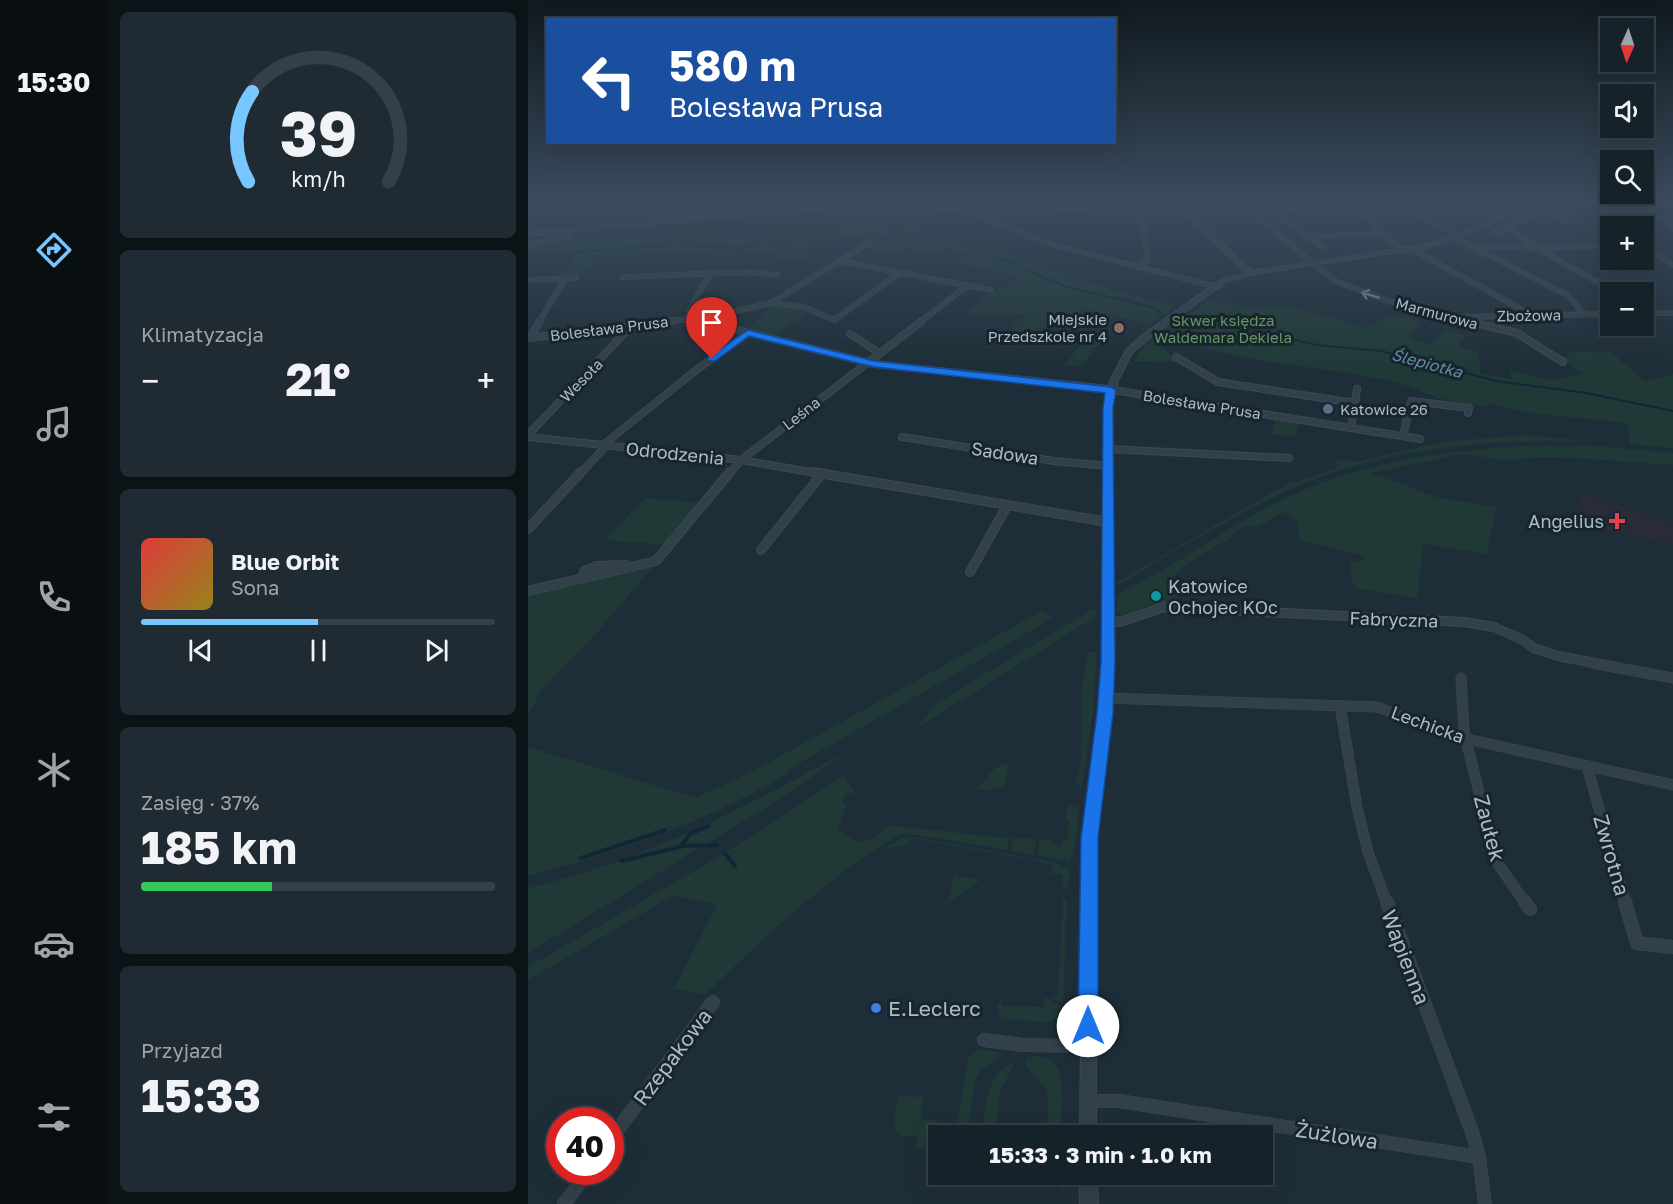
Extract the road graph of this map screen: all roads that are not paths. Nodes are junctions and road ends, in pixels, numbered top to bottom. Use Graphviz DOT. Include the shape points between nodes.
graph roads {
  1 [pos="845,257"];
  2 [pos="1100,257"];
  3 [pos="1148,257"];
  4 [pos="1234,257"];
  5 [pos="1303,257"];
  6 [pos="1359,257"];
  7 [pos="1427,257"];
  8 [pos="1493,257"];
  9 [pos="1553,257"];
  10 [pos="839,261"];
  11 [pos="1311,264"];
  12 [pos="1138,267"];
  13 [pos="711,273"];
  14 [pos="899,273"];
  15 [pos="1250,273"];
  16 [pos="777,275"];
  17 [pos="623,277"];
  18 [pos="576,278"];
  19 [pos="565,279"];
  20 [pos="528,280"];
  21 [pos="1600,283"];
  22 [pos="967,286"];
  23 [pos="1217,287"];
  24 [pos="991,290"];
  25 [pos="771,303"];
  26 [pos="1654,313"];
  27 [pos="1673,313"];
  28 [pos="1530,314"];
  29 [pos="1584,314"];
  30 [pos="1600,314"];
  31 [pos="1447,316"];
  32 [pos="689,319"];
  33 [pos="700,320"];
  34 [pos="633,324"];
  35 [pos="748,333"];
  36 [pos="850,334"];
  37 [pos="529,337"];
  38 [pos="878,352"];
  39 [pos="1176,357"];
  40 [pos="1563,362"];
  41 [pos="865,363"];
  42 [pos="1357,389"];
  43 [pos="1111,390"];
  44 [pos="1355,403"];
  45 [pos="1468,413"];
  46 [pos="1350,427"];
  47 [pos="528,436"];
  48 [pos="1403,436"];
  49 [pos="902,437"];
  50 [pos="1420,440"];
  51 [pos="605,446"];
  52 [pos="1108,449"];
  53 [pos="1289,458"];
  54 [pos="741,460"];
  55 [pos="1108,466"];
  56 [pos="821,475"];
  57 [pos="1006,506"];
  58 [pos="1108,522"];
  59 [pos="528,529"];
  60 [pos="760,550"];
  61 [pos="970,572"];
  62 [pos="528,591"];
  63 [pos="1109,623"];
  64 [pos="1461,678"];
  65 [pos="1673,678"];
  66 [pos="1106,698"];
  67 [pos="1340,706"];
  68 [pos="1467,739"];
  69 [pos="1587,766"];
  70 [pos="1673,785"];
  71 [pos="1530,909"];
  72 [pos="1673,947"];
  73 [pos="713,1002"];
  74 [pos="984,1040"];
  75 [pos="1088,1046"];
  76 [pos="1088,1101"];
  77 [pos="624,1121"];
  78 [pos="1088,1125"];
  79 [pos="1479,1157"];
  80 [pos="578,1185"];
  81 [pos="1088,1185"];
  82 [pos="564,1204"];
  83 [pos="1089,1204"];
  84 [pos="1485,1204"];
  1 -- 10 [label="street"];
  2 -- 12 [label="street"];
  3 -- 12 [label="street"];
  4 -- 15 [label="street"];
  5 -- 11 [label="street, Marmurowa"];
  6 -- 11 [label="street"];
  7 -- 28 [label="street"];
  8 -- 29 [label="street" via="1568,296"];
  9 -- 21 [label="street"];
  10 -- 14 [label="street"];
  10 -- 25 [label="street"];
  11 -- 15 [label="street"];
  31 -- 11 [label="street, Marmurowa, one-way" via="1364,293"];
  12 -- 23 [label="street"];
  13 -- 16 [label="street"];
  13 -- 17 [label="street"];
  13 -- 32 [label="street, Bolesława Prusa" via="689,311"];
  14 -- 22 [label="street"];
  14 -- 25 [label="street, Bolesława Prusa" via="834,320 804,308"];
  15 -- 23 [label="street"];
  18 -- 19 [label="street"];
  19 -- 20 [label="street"];
  19 -- 37 [label="street"];
  22 -- 24 [label="street"];
  22 -- 38 [label="street, Leśna"];
  23 -- 43 [label="street" via="1138,343 1117,372"];
  25 -- 33 [label="street, Bolesława Prusa"];
  26 -- 27 [label="street"];
  28 -- 29 [label="street, Zbożowa"];
  28 -- 31 [label="street, Zbożowa"];
  29 -- 30 [label="street, Zbożowa"];
  31 -- 40 [label="street, Marmurowa" via="1516,333"];
  32 -- 33 [label="street, Bolesława Prusa"];
  32 -- 34 [label="street, Bolesława Prusa"];
  33 -- 35 [label="street, Bolesława Prusa"];
  34 -- 37 [label="street, Bolesława Prusa"];
  34 -- 47 [label="street, Wesoła"];
  35 -- 41 [label="street, Bolesława Prusa"];
  35 -- 51 [label="street" via="659,399"];
  36 -- 38 [label="street"];
  38 -- 41 [label="street, Leśna"];
  39 -- 44 [label="street, Bolesława Prusa" via="1218,382"];
  41 -- 43 [label="street, Bolesława Prusa"];
  41 -- 54 [label="street, Leśna"];
  42 -- 44 [label="street"];
  43 -- 46 [label="street, Bolesława Prusa"];
  43 -- 52 [label="street"];
  44 -- 46 [label="street"];
  45 -- 48 [label="street" via="1469,408 1412,401"];
  46 -- 48 [label="street, Bolesława Prusa"];
  47 -- 51 [label="street, Odrodzenia"];
  48 -- 50 [label="street, Bolesława Prusa"];
  49 -- 55 [label="street, Sadowa"];
  51 -- 54 [label="street, Odrodzenia"];
  51 -- 59 [label="street"];
  52 -- 53 [label="street"];
  52 -- 55 [label="street"];
  54 -- 56 [label="street, Odrodzenia"];
  54 -- 62 [label="street, Leśna" via="656,561"];
  55 -- 58 [label="street"];
  56 -- 57 [label="street, Odrodzenia"];
  56 -- 60 [label="street"];
  57 -- 58 [label="street, Odrodzenia"];
  57 -- 61 [label="street"];
  58 -- 63 [label="street"];
  63 -- 65 [label="street, Fabryczna" via="1164,607 1464,622 1494,627 1558,656"];
  63 -- 66 [label="street"];
  64 -- 68 [label="street, Zaułek"];
  66 -- 67 [label="street, Lechicka"];
  66 -- 75 [label="street" via="1090,838"];
  67 -- 68 [label="street, Lechicka" via="1378,707"];
  67 -- 79 [label="street, Wapienna" via="1368,852"];
  68 -- 69 [label="street, Lechicka"];
  68 -- 71 [label="street, Zaułek" via="1496,861"];
  69 -- 70 [label="street, Lechicka"];
  69 -- 72 [label="street, Zwrotna" via="1637,943"];
  73 -- 77 [label="street, Rzepakowa"];
  74 -- 75 [label="street"];
  75 -- 76 [label="street"];
  76 -- 78 [label="street"];
  76 -- 79 [label="street, Żużlowa" via="1119,1101"];
  79 -- 84 [label="street, Wapienna"];
  80 -- 82 [label="street"];
  81 -- 83 [label="street"];
}
